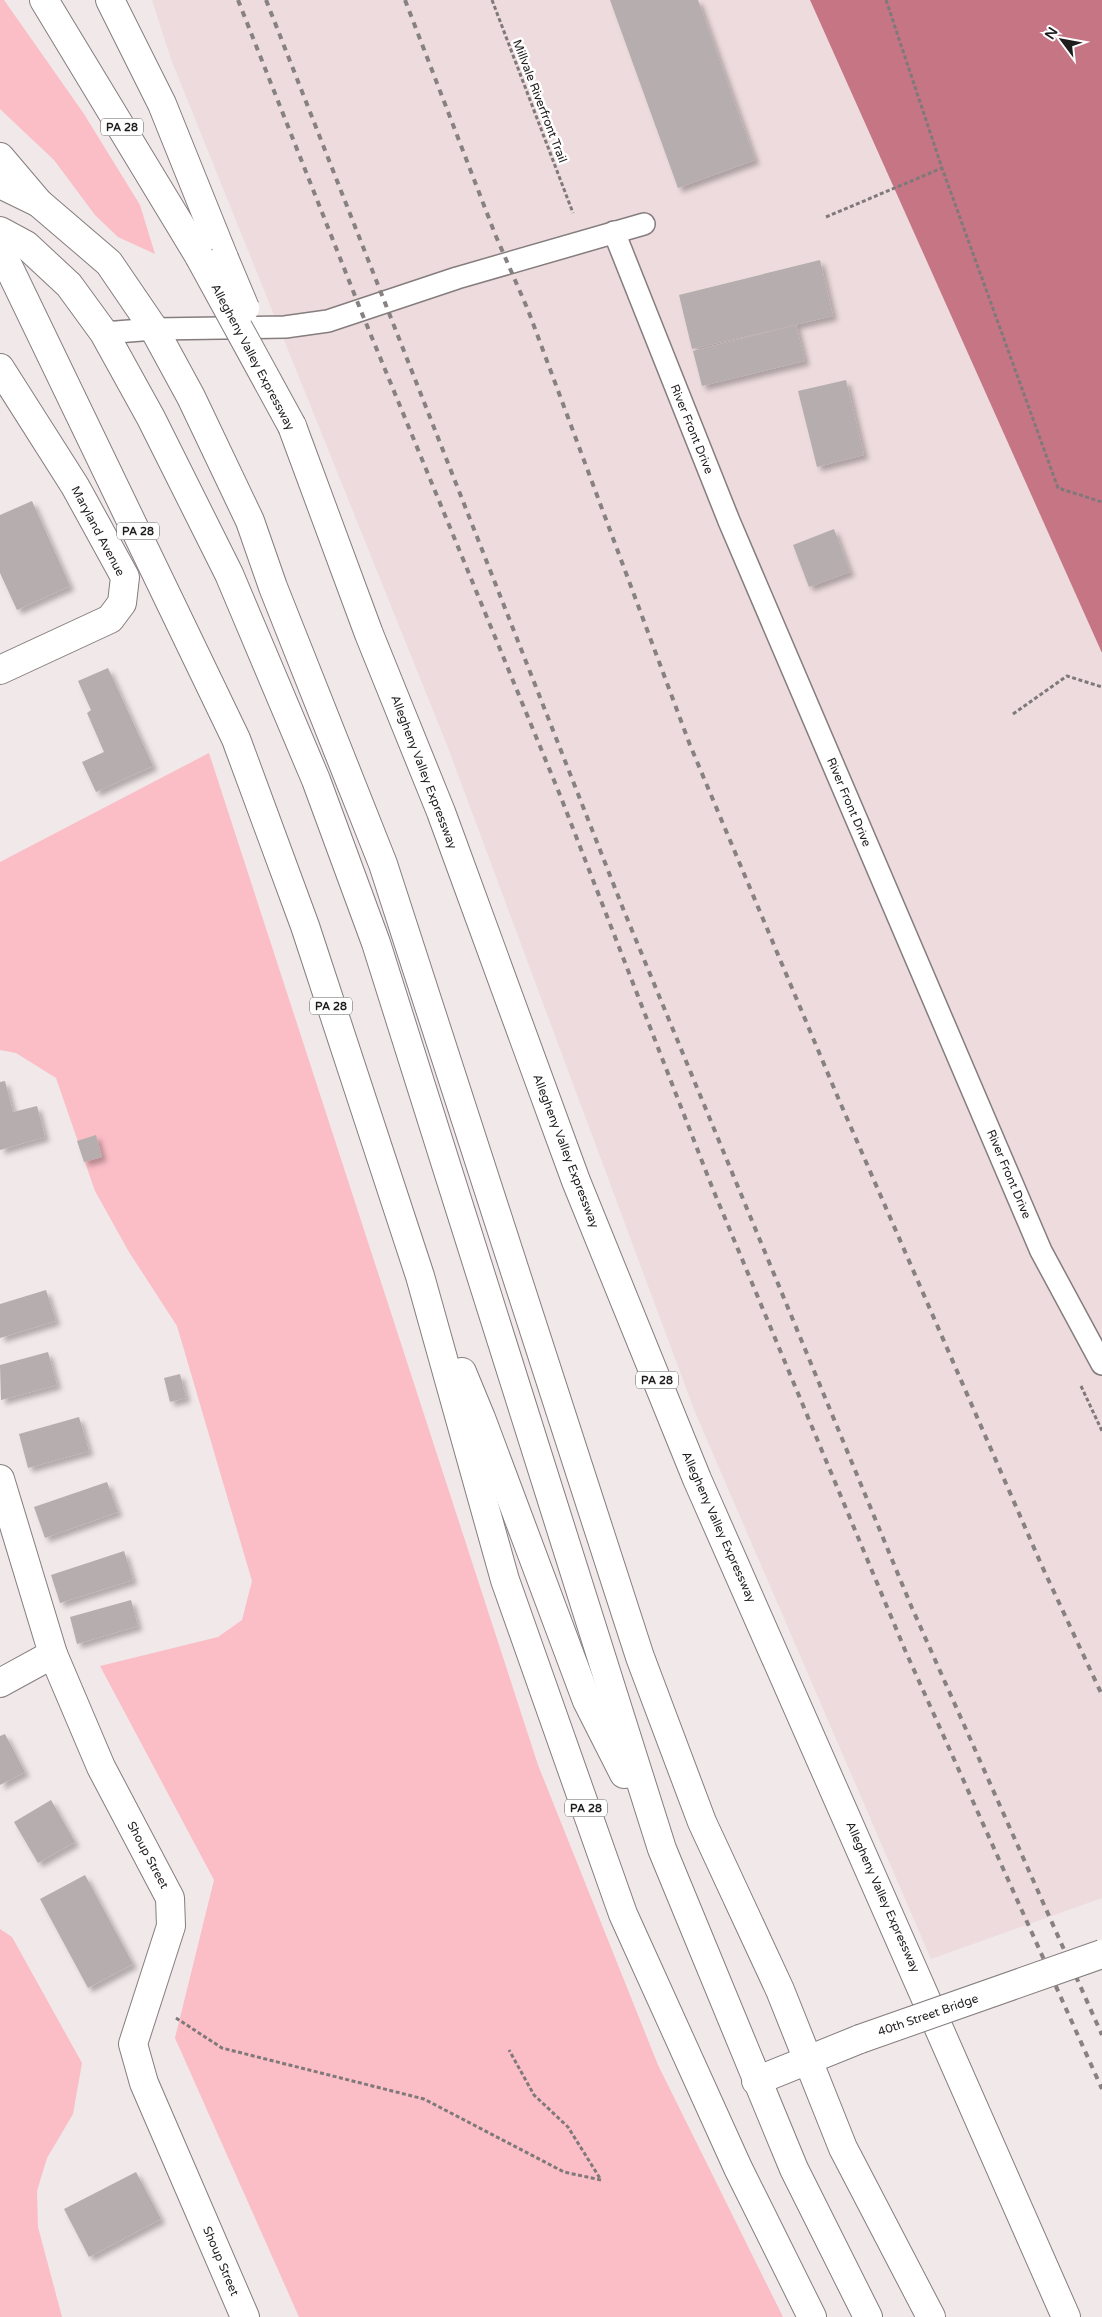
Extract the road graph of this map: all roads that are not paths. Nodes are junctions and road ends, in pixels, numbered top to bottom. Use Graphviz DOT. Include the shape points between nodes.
graph roads {
  1 [pos="44,0"];
  2 [pos="110,0"];
  3 [pos="0,157"];
  4 [pos="0,184"];
  5 [pos="40,203"];
  6 [pos="644,224"];
  7 [pos="0,231"];
  8 [pos="614,232"];
  9 [pos="0,248"];
  10 [pos="212,257"];
  11 [pos="154,329"];
  12 [pos="104,333"];
  13 [pos="0,368"];
  14 [pos="0,670"];
  15 [pos="420,1276"];
  16 [pos="1102,1364"];
  17 [pos="0,1478"];
  18 [pos="53,1654"];
  19 [pos="0,1683"];
  20 [pos="662,1849"];
  21 [pos="1102,1954"];
  22 [pos="808,2060"];
  23 [pos="756,2081"];
  24 [pos="245,2317"];
  25 [pos="812,2317"];
  26 [pos="868,2317"];
  27 [pos="931,2317"];
  28 [pos="1066,2317"];
  1 -- 10 [label="main road, Allegheny Valley Expressway / PA 28"];
  2 -- 10 [label="main road" via="162,104"];
  3 -- 5 [label="main road"];
  4 -- 5 [label="main road"];
  5 -- 11 [label="main road" via="109,263"];
  6 -- 8 [label="lane"];
  7 -- 12 [label="main road" via="26,245 69,285"];
  8 -- 11 [label="lane" via="457,278 328,321 284,327"];
  8 -- 16 [label="lane, River Front Drive" via="729,521 1041,1251"];
  9 -- 15 [label="main road, PA 28" via="236,738 305,926"];
  10 -- 28 [label="main road, Allegheny Valley Expressway / PA 28, bridge" via="292,426 369,634 440,812 576,1181 693,1470"];
  11 -- 12 [label="lane"];
  11 -- 22 [label="main road" via="250,521 272,587 383,864 640,1657 702,1822 780,1990"];
  12 -- 20 [label="main road" via="151,418 229,574 320,789 376,944"];
  13 -- 14 [label="main road, Maryland Avenue" via="75,486 125,577 122,603 110,619"];
  15 -- 20 [label="main road" via="481,1418 587,1701"];
  15 -- 25 [label="main road, PA 28" via="505,1580 623,1914 738,2168"];
  17 -- 18 [label="main road, Shoup Street"];
  18 -- 19 [label="main road"];
  18 -- 24 [label="main road, Shoup Street" via="101,1767 170,1898 172,1926 133,2044 144,2084"];
  20 -- 23 [label="main road"];
  21 -- 22 [label="main road, 40th Street Bridge, bridge"];
  22 -- 23 [label="main road, 40th Street Bridge"];
  22 -- 27 [label="main road" via="843,2148"];
  23 -- 26 [label="main road" via="794,2169"];
}
